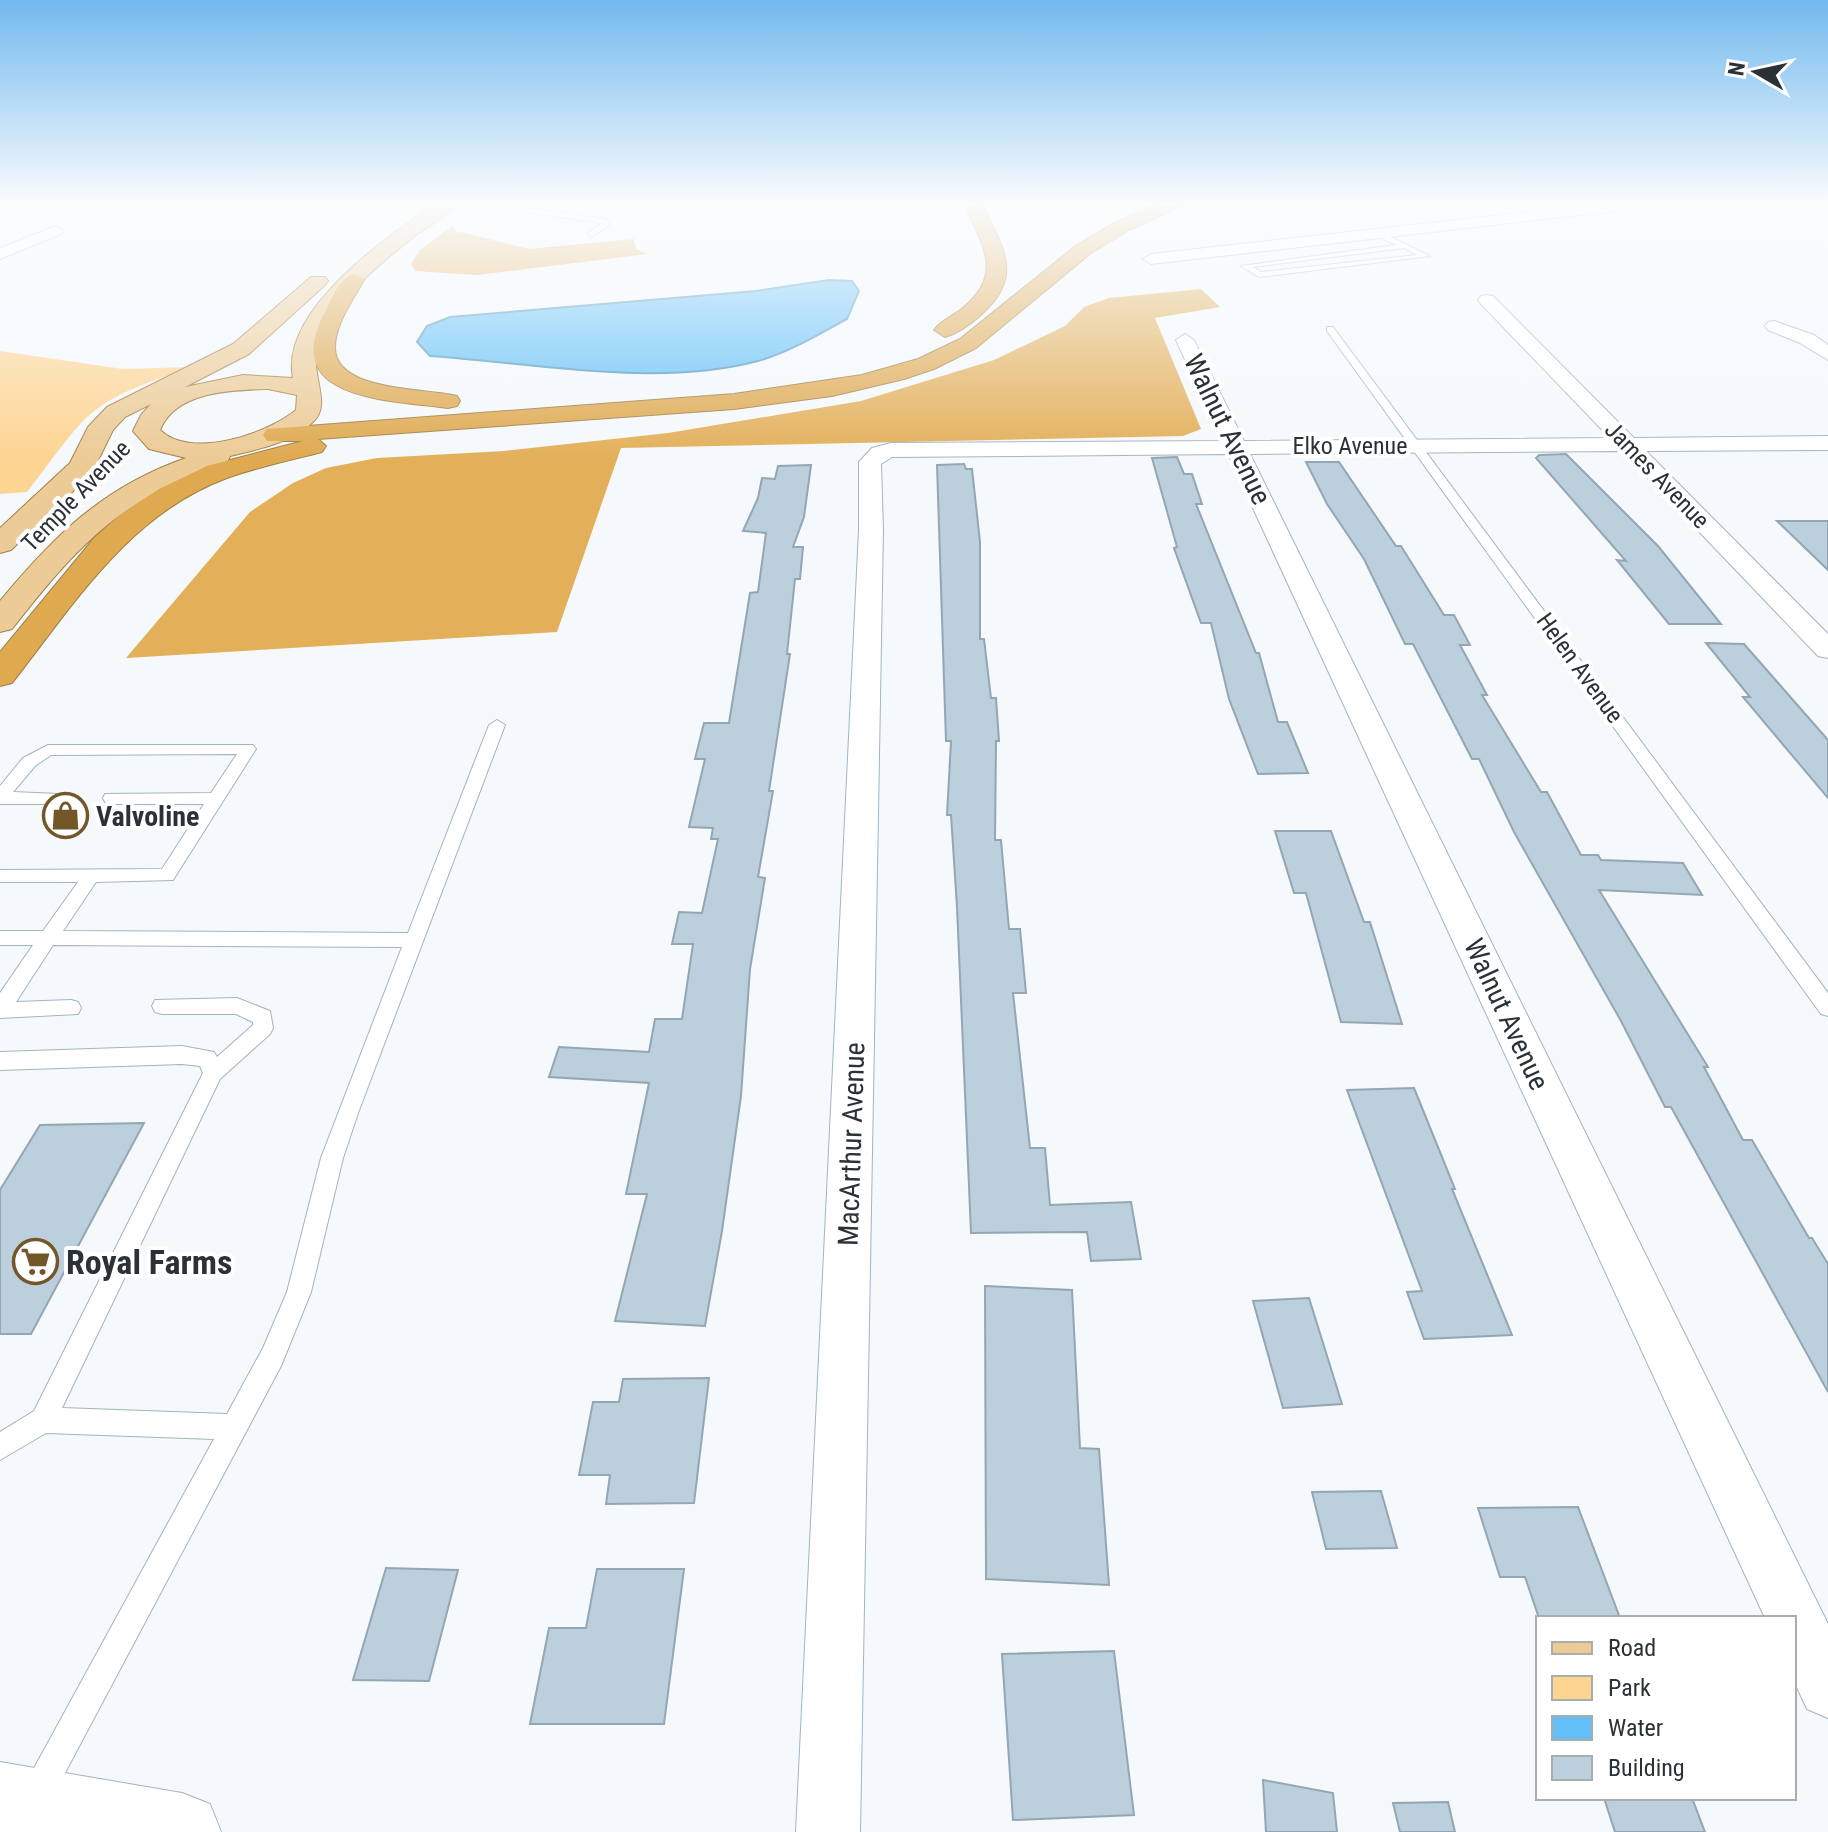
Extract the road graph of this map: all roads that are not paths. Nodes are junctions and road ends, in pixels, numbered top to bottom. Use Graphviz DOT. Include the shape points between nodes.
graph roads {
  1 [pos="309,288"];
  2 [pos="314,288"];
  3 [pos="345,288"];
  4 [pos="350,288"];
  5 [pos="986,288"];
  6 [pos="989,288"];
  7 [pos="1013,288"];
  8 [pos="1039,288"];
  9 [pos="986,295"];
  10 [pos="1487,300"];
  11 [pos="1774,326"];
  12 [pos="1330,329"];
  13 [pos="1185,340"];
  14 [pos="1828,354"];
  15 [pos="863,380"];
  16 [pos="200,391"];
  17 [pos="310,395"];
  18 [pos="462,404"];
  19 [pos="152,416"];
  20 [pos="538,416"];
  21 [pos="269,438"];
  22 [pos="1828,443"];
  23 [pos="1627,445"];
  24 [pos="1417,446"];
  25 [pos="1237,447"];
  26 [pos="874,457"];
  27 [pos="0,544"];
  28 [pos="0,575"];
  29 [pos="0,622"];
  30 [pos="1828,650"];
  31 [pos="0,675"];
  32 [pos="497,725"];
  33 [pos="0,797"];
  34 [pos="53,798"];
  35 [pos="111,798"];
  36 [pos="216,799"];
  37 [pos="0,876"];
  38 [pos="91,876"];
  39 [pos="0,938"];
  40 [pos="49,938"];
  41 [pos="415,940"];
  42 [pos="162,1006"];
  43 [pos="71,1008"];
  44 [pos="1828,1008"];
  45 [pos="0,1009"];
  46 [pos="0,1061"];
  47 [pos="213,1073"];
  48 [pos="43,1420"];
  49 [pos="234,1427"];
  50 [pos="0,1447"];
  51 [pos="1794,1616"];
  52 [pos="1796,1621"];
  53 [pos="1828,1688"];
  54 [pos="15,1802"];
  55 [pos="182,1832"];
  56 [pos="828,1832"];
  1 -- 27 [label="main road" via="241,349 116,412 101,427 82,467"];
  2 -- 16 [label="main road" via="257,363"];
  3 -- 17 [label="main road" via="306,338 302,372"];
  4 -- 18 [label="highway" via="324,341 322,355 329,370 366,389"];
  5 -- 9 [label="highway"];
  6 -- 9 [label="highway"];
  7 -- 15 [label="highway" via="986,324 949,346"];
  8 -- 15 [label="highway" via="963,348 923,365"];
  9 -- 18 [label="highway" via="968,315 932,338 818,375 707,389"];
  10 -- 23 [label="street, James Avenue"];
  11 -- 14 [label="street"];
  12 -- 24 [label="lane, Helen Avenue"];
  13 -- 25 [label="street, Walnut Avenue"];
  15 -- 20 [label="highway" via="755,399"];
  16 -- 17 [label="main road" via="267,381 291,384"];
  16 -- 19 [label="main road"];
  17 -- 18 [label="highway" via="373,408"];
  17 -- 21 [label="main road" via="304,417"];
  19 -- 21 [label="main road" via="146,431 169,447 204,450"];
  19 -- 28 [label="main road, Temple Avenue" via="101,478"];
  20 -- 21 [label="highway"];
  20 -- 31 [label="highway" via="485,429 305,447 191,483 116,533"];
  21 -- 29 [label="main road, Temple Avenue" via="173,473 117,501 57,555"];
  22 -- 23 [label="street, Elko Avenue"];
  23 -- 24 [label="street, Elko Avenue"];
  23 -- 30 [label="street, James Avenue"];
  24 -- 25 [label="street, Elko Avenue"];
  24 -- 44 [label="lane, Helen Avenue"];
  25 -- 26 [label="street, Elko Avenue" via="891,450"];
  25 -- 51 [label="street, Walnut Avenue"];
  26 -- 56 [label="street, MacArthur Avenue"];
  32 -- 41 [label="lane"];
  33 -- 34 [label="lane"];
  33 -- 36 [label="lane" via="29,762 48,750 248,749"];
  35 -- 36 [label="lane"];
  36 -- 38 [label="lane" via="167,875"];
  37 -- 38 [label="lane"];
  38 -- 40 [label="lane"];
  39 -- 40 [label="lane"];
  40 -- 41 [label="lane"];
  40 -- 45 [label="lane"];
  41 -- 49 [label="lane" via="332,1158 299,1292"];
  42 -- 47 [label="lane" via="237,1006 263,1017 263,1028"];
  43 -- 45 [label="lane"];
  46 -- 47 [label="lane" via="182,1055 207,1058"];
  47 -- 48 [label="lane"];
  48 -- 49 [label="lane"];
  48 -- 50 [label="lane"];
  49 -- 54 [label="lane"];
  52 -- 53 [label="street, Walnut Avenue"];
  54 -- 55 [label="street"];
}
